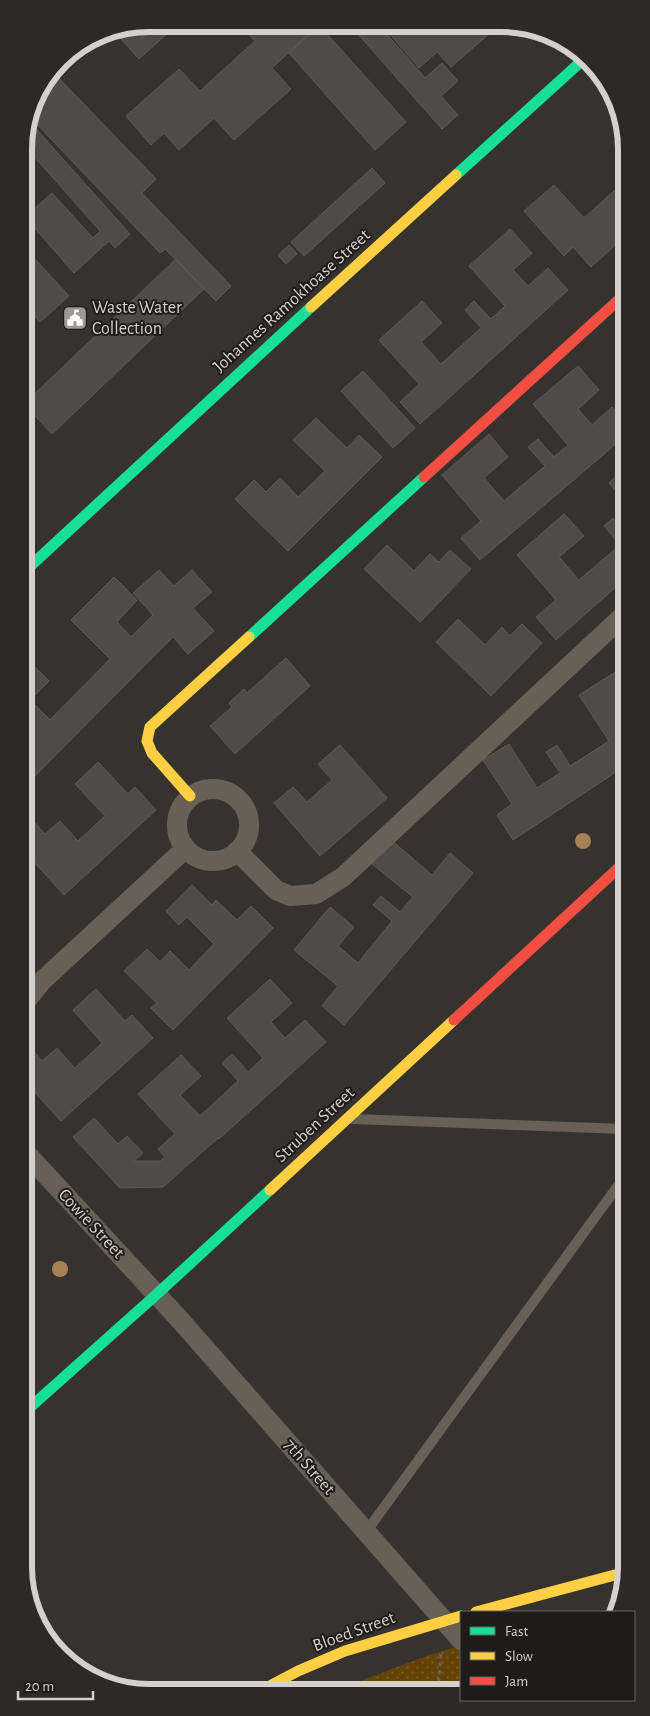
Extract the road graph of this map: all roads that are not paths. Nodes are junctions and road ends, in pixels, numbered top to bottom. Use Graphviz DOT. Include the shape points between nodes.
graph roads {
  1 [pos="579,63"];
  2 [pos="618,301"];
  3 [pos="33,564"];
  4 [pos="618,620"];
  5 [pos="190,796"];
  6 [pos="186,848"];
  7 [pos="237,851"];
  8 [pos="617,869"];
  9 [pos="32,993"];
  10 [pos="346,1119"];
  11 [pos="617,1129"];
  12 [pos="32,1160"];
  13 [pos="617,1187"];
  14 [pos="157,1294"];
  15 [pos="32,1406"];
  16 [pos="366,1532"];
  17 [pos="617,1575"];
  18 [pos="480,1611"];
  19 [pos="452,1618"];
  20 [pos="460,1638"];
  21 [pos="275,1684"];
  1 -- 3 [label="main road, Johannes Ramokhoase Street"];
  2 -- 5 [label="main road" via="150,727 147,741 152,753"];
  4 -- 7 [label="street" via="343,877 316,894 290,896 276,890"];
  5 -- 6 [label="street" via="178,821 180,838"];
  5 -- 7 [label="street" via="202,790 226,791 244,806 249,830"];
  6 -- 7 [label="street" via="194,855 211,860 228,858"];
  6 -- 9 [label="street"];
  8 -- 10 [label="main road, Struben Street"];
  10 -- 11 [label="lane"];
  10 -- 14 [label="main road, Struben Street"];
  12 -- 14 [label="street, Cowie Street"];
  13 -- 16 [label="lane"];
  14 -- 15 [label="main road, Struben Street"];
  14 -- 16 [label="street, 7th Street"];
  16 -- 19 [label="street, 7th Street"];
  17 -- 18 [label="main road"];
  19 -- 20 [label="street, 7th Street"];
  19 -- 21 [label="main road, Bloed Street" via="345,1651"];
}
